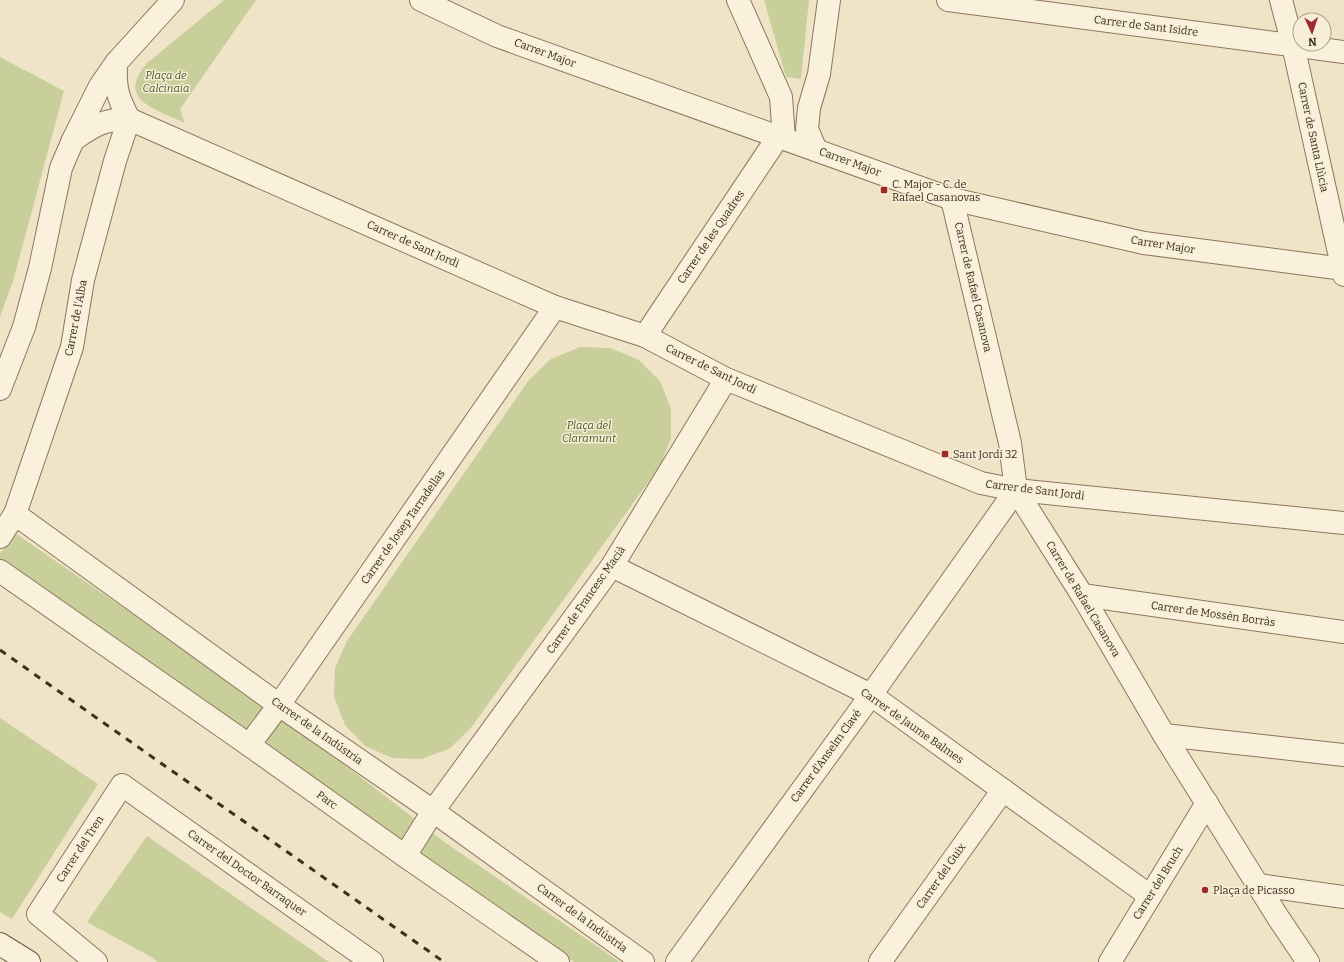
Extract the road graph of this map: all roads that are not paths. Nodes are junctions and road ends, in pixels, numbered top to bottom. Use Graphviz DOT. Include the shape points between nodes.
graph roads {
  1 [pos="173,0"];
  2 [pos="421,0"];
  3 [pos="738,0"];
  4 [pos="829,0"];
  5 [pos="948,0"];
  6 [pos="1281,0"];
  7 [pos="1292,41"];
  8 [pos="1292,45"];
  9 [pos="1332,50"];
  10 [pos="1295,52"];
  11 [pos="1344,52"];
  12 [pos="116,63"];
  13 [pos="819,74"];
  14 [pos="781,97"];
  15 [pos="129,119"];
  16 [pos="781,138"];
  17 [pos="73,140"];
  18 [pos="816,150"];
  19 [pos="952,199"];
  20 [pos="1343,271"];
  21 [pos="555,307"];
  22 [pos="645,336"];
  23 [pos="726,379"];
  24 [pos="0,389"];
  25 [pos="1016,490"];
  26 [pos="15,514"];
  27 [pos="1344,523"];
  28 [pos="0,537"];
  29 [pos="612,566"];
  30 [pos="0,571"];
  31 [pos="1082,595"];
  32 [pos="1344,632"];
  33 [pos="871,695"];
  34 [pos="279,705"];
  35 [pos="1164,735"];
  36 [pos="250,745"];
  37 [pos="1344,755"];
  38 [pos="122,785"];
  39 [pos="1003,790"];
  40 [pos="1207,803"];
  41 [pos="433,811"];
  42 [pos="405,856"];
  43 [pos="1258,885"];
  44 [pos="1150,896"];
  45 [pos="1344,897"];
  46 [pos="0,944"];
  47 [pos="29,962"];
  48 [pos="96,962"];
  49 [pos="372,962"];
  50 [pos="558,962"];
  51 [pos="643,962"];
  52 [pos="677,962"];
  53 [pos="880,962"];
  54 [pos="1110,962"];
  55 [pos="1308,962"];
  1 -- 12 [label="street"];
  2 -- 16 [label="street, Carrer Major" via="497,36"];
  3 -- 14 [label="street"];
  4 -- 13 [label="street"];
  5 -- 8 [label="street, Carrer de Sant Isidre"];
  6 -- 7 [label="street, Carrer de Santa Llùcia"];
  9 -- 11 [label="street, Carrer de Sant Isidre"];
  10 -- 20 [label="street, Carrer de Santa Llùcia"];
  12 -- 15 [label="street" via="115,83 119,102"];
  12 -- 17 [label="street" via="100,86"];
  13 -- 14 [label="street" via="800,95"];
  13 -- 18 [label="street" via="808,108 807,130"];
  14 -- 16 [label="street"];
  15 -- 17 [label="street" via="95,125"];
  15 -- 21 [label="street, Carrer de Sant Jordi"];
  15 -- 26 [label="street, Carrer de l'Alba" via="115,160 83,280 72,347"];
  16 -- 18 [label="street, Carrer Major"];
  16 -- 22 [label="street, Carrer de les Quadres"];
  17 -- 24 [label="street" via="61,168 40,268 24,327"];
  18 -- 19 [label="street, Carrer Major"];
  19 -- 20 [label="street, Carrer Major" via="1144,243"];
  19 -- 25 [label="street, Carrer de Rafael Casanova" via="1010,443"];
  21 -- 22 [label="street, Carrer de Sant Jordi"];
  21 -- 34 [label="street, Carrer de Josep Tarradellas"];
  22 -- 23 [label="street, Carrer de Sant Jordi"];
  23 -- 25 [label="street, Carrer de Sant Jordi" via="981,483"];
  23 -- 29 [label="street, Carrer de Francesc Macià"];
  25 -- 27 [label="street, Carrer de Sant Jordi"];
  25 -- 31 [label="street, Carrer de Rafael Casanova"];
  25 -- 33 [label="street, Carrer d'Anselm Clavé"];
  26 -- 28 [label="street"];
  26 -- 34 [label="street, Carrer de la Indústria"];
  29 -- 33 [label="street, Carrer de Jaume Balmes"];
  29 -- 41 [label="street, Carrer de Francesc Macià"];
  30 -- 36 [label="street"];
  31 -- 32 [label="street, Carrer de Mossèn Borràs"];
  31 -- 35 [label="street, Carrer de Rafael Casanova"];
  33 -- 39 [label="street, Carrer de Jaume Balmes"];
  33 -- 52 [label="street, Carrer d'Anselm Clavé"];
  34 -- 36 [label="street, Carrer de Josep Tarradellas"];
  34 -- 41 [label="street, Carrer de la Indústria"];
  35 -- 37 [label="street"];
  35 -- 40 [label="street, Carrer de Rafael Casanova"];
  36 -- 42 [label="street, Parc"];
  38 -- 48 [label="street, Carrer del Tren" via="38,914"];
  38 -- 49 [label="street, Carrer del Doctor Barraquer"];
  39 -- 44 [label="street, Carrer de Jaume Balmes"];
  39 -- 53 [label="street, Carrer del Guix"];
  40 -- 43 [label="street, Carrer de Rafael Casanova"];
  40 -- 44 [label="street, Carrer del Bruch"];
  41 -- 42 [label="street, Carrer de Francesc Macià"];
  41 -- 51 [label="street, Carrer de la Indústria"];
  42 -- 50 [label="street"];
  43 -- 45 [label="street"];
  43 -- 55 [label="street, Carrer de Rafael Casanova"];
  44 -- 54 [label="street, Carrer del Bruch"];
  46 -- 47 [label="street"];
}
